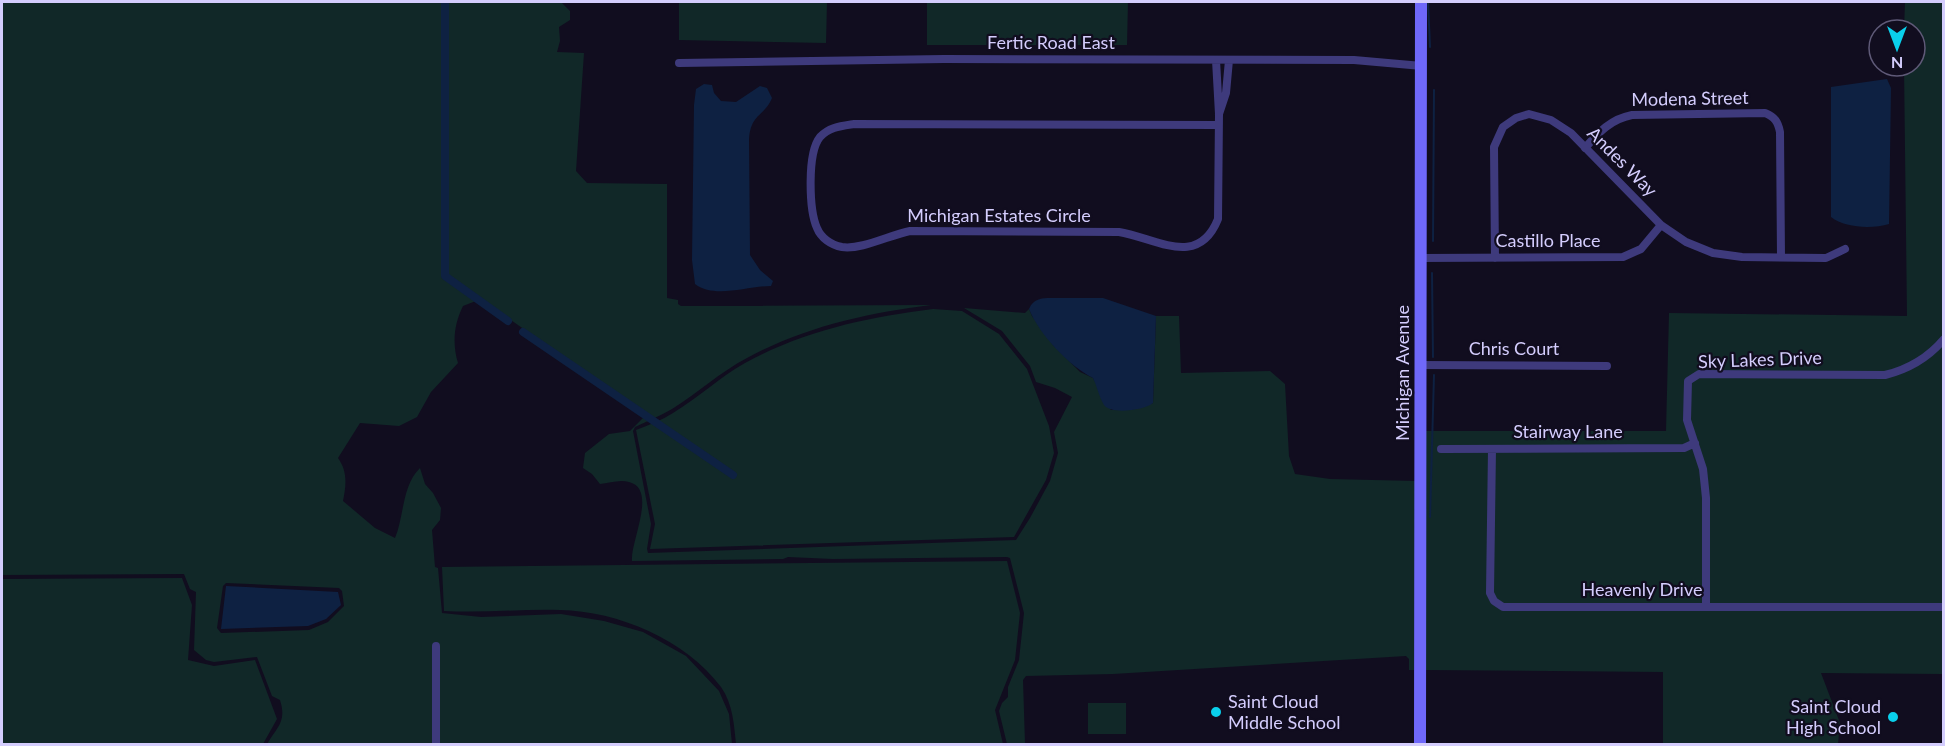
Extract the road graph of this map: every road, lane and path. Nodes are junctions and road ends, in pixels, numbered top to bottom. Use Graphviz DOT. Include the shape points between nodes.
graph roads {
  1 [pos="1421,2"];
  2 [pos="1216,60"];
  3 [pos="1229,60"];
  4 [pos="679,63"];
  5 [pos="1422,66"];
  6 [pos="1219,114"];
  7 [pos="1218,125"];
  8 [pos="1585,148"];
  9 [pos="1661,225"];
  10 [pos="1845,249"];
  11 [pos="1781,257"];
  12 [pos="1421,258"];
  13 [pos="1495,258"];
  14 [pos="1944,339"];
  15 [pos="1420,365"];
  16 [pos="1607,366"];
  17 [pos="1695,443"];
  18 [pos="1441,449"];
  19 [pos="1492,449"];
  20 [pos="1706,607"];
  21 [pos="1944,607"];
  22 [pos="436,646"];
  23 [pos="436,744"];
  24 [pos="1420,744"];
  1 -- 5 [label="street, Michigan Avenue"];
  2 -- 3 [label="street, Fertic Road East"];
  2 -- 4 [label="street, Fertic Road East"];
  2 -- 6 [label="street, Michigan Estates Circle"];
  3 -- 5 [label="street, Fertic Road East" via="1354,60"];
  3 -- 6 [label="street, Michigan Estates Circle" via="1226,93"];
  5 -- 12 [label="street, Michigan Avenue"];
  6 -- 7 [label="street, Michigan Estates Circle"];
  7 -- 7 [label="street, Michigan Estates Circle" via="1218,219 1213,232 1192,246 1173,246 1119,232 910,231 843,247 828,242 817,231 812,214 815,146 834,127"];
  8 -- 9 [label="street, Andes Way"];
  8 -- 11 [label="street, Modena Street" via="1602,129 1618,118 1632,115 1770,115 1778,122 1780,132"];
  8 -- 13 [label="street, Andes Way" via="1571,133 1542,116 1523,115 1503,127 1494,147"];
  9 -- 11 [label="street, Andes Way" via="1686,242 1713,253"];
  9 -- 13 [label="street, Castillo Place" via="1641,249 1623,257"];
  10 -- 11 [label="street, Andes Way" via="1826,258"];
  12 -- 13 [label="street, Castillo Place"];
  12 -- 15 [label="street, Michigan Avenue"];
  14 -- 17 [label="street, Sky Lakes Drive" via="1917,363 1885,375 1691,377 1687,420"];
  15 -- 16 [label="street, Chris Court"];
  15 -- 24 [label="street, Michigan Avenue"];
  17 -- 19 [label="street, Stairway Lane" via="1684,448"];
  17 -- 20 [label="street, Sky Lakes Drive" via="1706,498"];
  18 -- 19 [label="street, Stairway Lane"];
  19 -- 20 [label="street, Heavenly Drive" via="1490,593 1494,601 1503,607"];
  20 -- 21 [label="street, Heavenly Drive"];
  22 -- 23 [label="street"];
}
